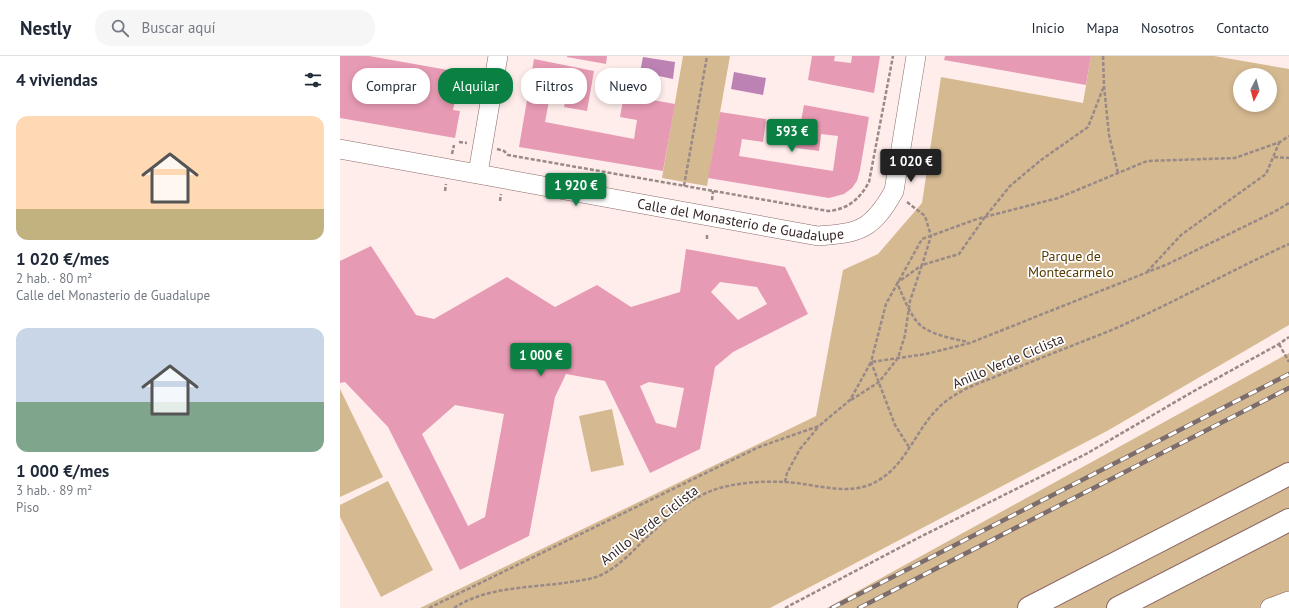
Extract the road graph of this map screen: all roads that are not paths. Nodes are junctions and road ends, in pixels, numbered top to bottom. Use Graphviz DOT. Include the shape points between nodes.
graph roads {
  1 [pos="498,56"];
  2 [pos="916,56"];
  3 [pos="340,149"];
  4 [pos="478,173"];
  5 [pos="1289,474"];
  6 [pos="1289,520"];
  7 [pos="1289,601"];
  8 [pos="1029,608"];
  9 [pos="1118,608"];
  10 [pos="1270,608"];
  1 -- 4 [label="street"];
  2 -- 4 [label="street, Calle del Monasterio de Guadalupe" via="894,192 872,222 858,230 818,236"];
  3 -- 4 [label="street, Calle del Monasterio de Guadalupe"];
  5 -- 8 [label="highway"];
  6 -- 9 [label="highway"];
  7 -- 10 [label="street"];
}
